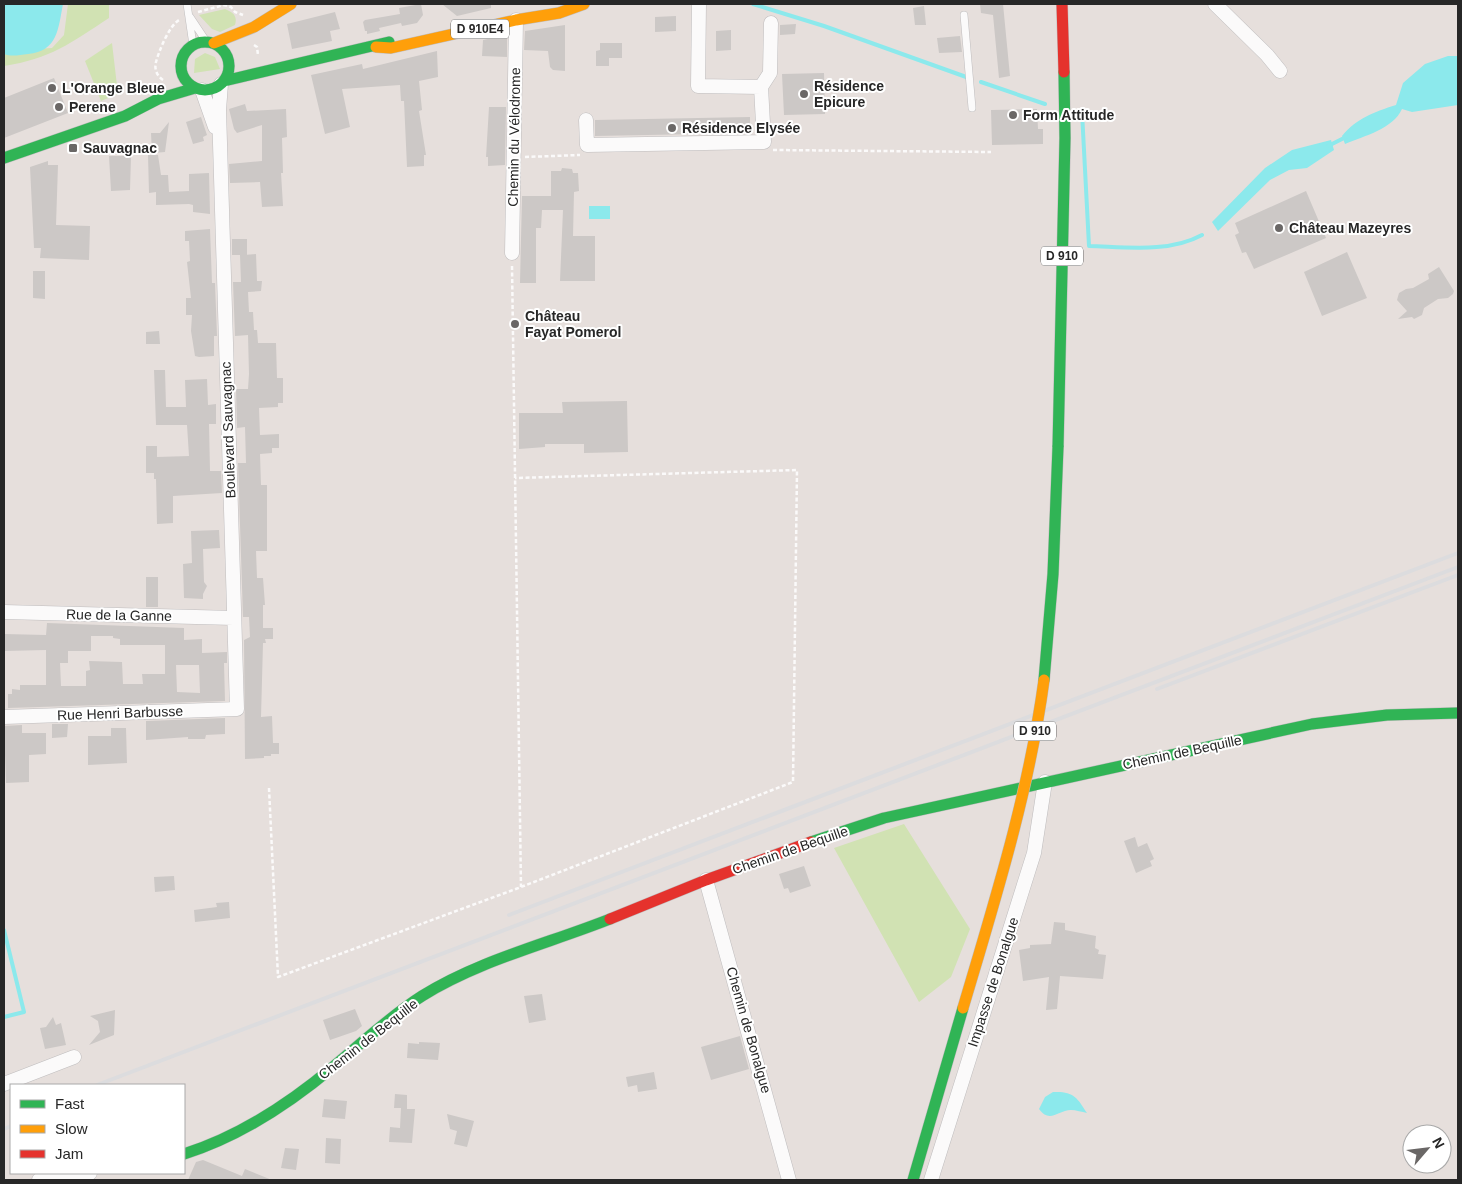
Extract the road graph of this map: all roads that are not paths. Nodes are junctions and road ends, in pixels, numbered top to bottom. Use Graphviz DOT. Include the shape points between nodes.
graph roads {
  1 [pos="187,4"];
  2 [pos="291,4"];
  3 [pos="574,4"];
  4 [pos="584,4"];
  5 [pos="699,4"];
  6 [pos="1056,4"];
  7 [pos="1062,4"];
  8 [pos="1215,4"];
  9 [pos="189,15"];
  10 [pos="964,15"];
  11 [pos="537,17"];
  12 [pos="516,20"];
  13 [pos="771,23"];
  14 [pos="245,38"];
  15 [pos="210,42"];
  16 [pos="192,45"];
  17 [pos="228,60"];
  18 [pos="300,64"];
  19 [pos="1063,66"];
  20 [pos="181,70"];
  21 [pos="1280,71"];
  22 [pos="223,83"];
  23 [pos="762,87"];
  24 [pos="198,89"];
  25 [pos="972,108"];
  26 [pos="586,120"];
  27 [pos="91,126"];
  28 [pos="221,150"];
  29 [pos="4,158"];
  30 [pos="512,253"];
  31 [pos="4,612"];
  32 [pos="234,618"];
  33 [pos="237,709"];
  34 [pos="1458,713"];
  35 [pos="4,716"];
  36 [pos="1045,782"];
  37 [pos="706,880"];
  38 [pos="74,1058"];
  39 [pos="4,1084"];
  40 [pos="185,1154"];
  41 [pos="83,1174"];
  42 [pos="39,1180"];
  43 [pos="789,1180"];
  44 [pos="913,1180"];
  45 [pos="931,1180"];
  1 -- 9 [label="lane"];
  2 -- 14 [label="main road"];
  3 -- 11 [label="main road, D 910E4" via="552,8"];
  4 -- 11 [label="main road, D 910E4" via="573,10"];
  5 -- 23 [label="street" via="698,86"];
  6 -- 19 [label="main road, D 910"];
  7 -- 19 [label="main road, D 910"];
  8 -- 21 [label="street"];
  9 -- 15 [label="lane"];
  9 -- 16 [label="lane"];
  10 -- 25 [label="lane"];
  11 -- 12 [label="main road, D 910E4"];
  12 -- 18 [label="main road, D 910E4"];
  12 -- 30 [label="street, Chemin du Vélodrome"];
  13 -- 23 [label="street" via="770,73"];
  14 -- 15 [label="main road"];
  14 -- 17 [label="main road"];
  15 -- 16 [label="main road"];
  15 -- 17 [label="main road"];
  16 -- 20 [label="main road" via="183,55"];
  17 -- 18 [label="main road, D 910E4" via="246,69"];
  17 -- 22 [label="main road"];
  18 -- 22 [label="main road, D 910E4"];
  19 -- 44 [label="main road, D 910, bridge" via="1065,138 1058,447 1051,608 1040,701 1020,804"];
  20 -- 24 [label="main road" via="188,84"];
  20 -- 27 [label="main road" via="167,82"];
  22 -- 24 [label="main road" via="209,90"];
  22 -- 28 [label="street, Boulevard Sauvagnac" via="219,95"];
  23 -- 26 [label="street" via="764,142 587,145"];
  24 -- 27 [label="main road" via="158,99 125,116"];
  24 -- 28 [label="street, Boulevard Sauvagnac"];
  27 -- 29 [label="main road"];
  28 -- 32 [label="street, Boulevard Sauvagnac"];
  31 -- 32 [label="street, Rue de la Ganne"];
  32 -- 33 [label="street, Boulevard Sauvagnac"];
  33 -- 35 [label="street, Rue Henri Barbusse"];
  34 -- 36 [label="main road, Chemin de Bequille" via="1387,714 1312,724"];
  36 -- 37 [label="main road, Chemin de Bequille" via="884,818"];
  36 -- 45 [label="street, Impasse de Bonalgue" via="1034,853"];
  37 -- 40 [label="main road, Chemin de Bequille" via="580,931 508,954 457,977 422,996 378,1027 332,1068 249,1127 213,1145"];
  37 -- 43 [label="street, Chemin de Bonalgue"];
  38 -- 39 [label="street"];
  41 -- 42 [label="street"];
}
